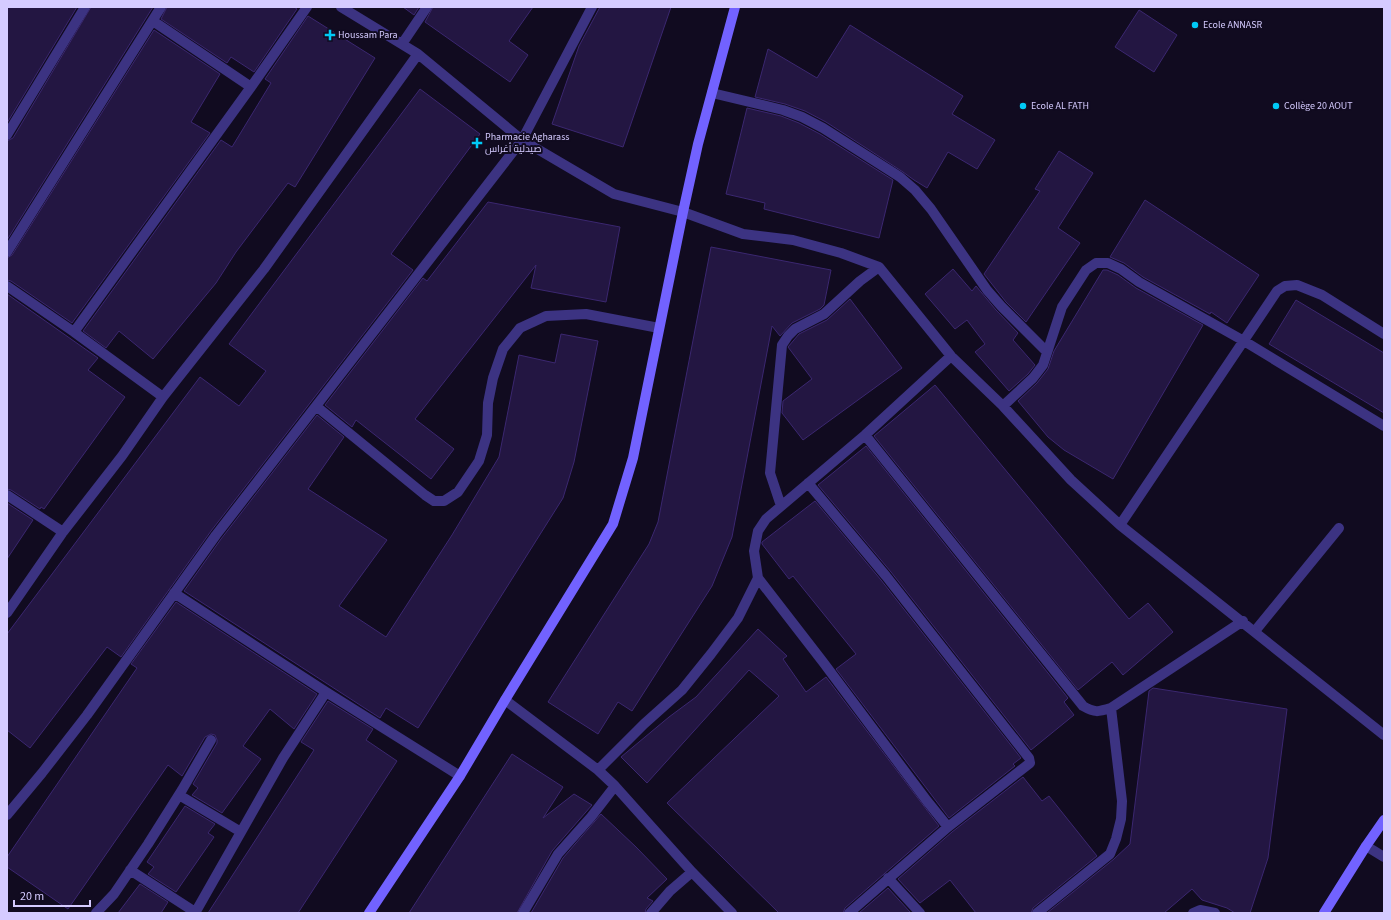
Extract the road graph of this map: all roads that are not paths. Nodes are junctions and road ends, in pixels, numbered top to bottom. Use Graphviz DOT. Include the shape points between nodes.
graph roads {
  1 [pos="85,7"];
  2 [pos="162,7"];
  3 [pos="307,7"];
  4 [pos="341,7"];
  5 [pos="427,7"];
  6 [pos="592,7"];
  7 [pos="735,7"];
  8 [pos="152,21"];
  9 [pos="402,44"];
  10 [pos="418,54"];
  11 [pos="251,87"];
  12 [pos="712,93"];
  13 [pos="7,135"];
  14 [pos="522,140"];
  15 [pos="683,212"];
  16 [pos="7,252"];
  17 [pos="879,267"];
  18 [pos="7,286"];
  19 [pos="659,328"];
  20 [pos="74,332"];
  21 [pos="1384,334"];
  22 [pos="1244,341"];
  23 [pos="1047,352"];
  24 [pos="951,356"];
  25 [pos="164,397"];
  26 [pos="316,406"];
  27 [pos="1003,406"];
  28 [pos="1384,426"];
  29 [pos="865,435"];
  30 [pos="808,483"];
  31 [pos="7,495"];
  32 [pos="781,506"];
  33 [pos="1120,525"];
  34 [pos="1339,528"];
  35 [pos="63,532"];
  36 [pos="758,578"];
  37 [pos="174,593"];
  38 [pos="7,614"];
  39 [pos="1243,621"];
  40 [pos="1255,631"];
  41 [pos="326,692"];
  42 [pos="505,700"];
  43 [pos="1111,708"];
  44 [pos="1384,734"];
  45 [pos="211,740"];
  46 [pos="598,770"];
  47 [pos="460,776"];
  48 [pos="615,786"];
  49 [pos="179,795"];
  50 [pos="7,815"];
  51 [pos="1384,820"];
  52 [pos="948,826"];
  53 [pos="241,832"];
  54 [pos="1366,846"];
  55 [pos="1384,857"];
  56 [pos="130,870"];
  57 [pos="692,872"];
  58 [pos="888,878"];
  59 [pos="195,912"];
  60 [pos="96,913"];
  61 [pos="369,913"];
  62 [pos="523,913"];
  63 [pos="651,913"];
  64 [pos="732,913"];
  65 [pos="849,913"];
  66 [pos="920,913"];
  67 [pos="1037,913"];
  68 [pos="1193,913"];
  69 [pos="1215,913"];
  70 [pos="1324,913"];
  1 -- 13 [label="street"];
  2 -- 8 [label="street"];
  3 -- 11 [label="street"];
  4 -- 9 [label="street"];
  5 -- 9 [label="street"];
  6 -- 14 [label="street"];
  7 -- 12 [label="street"];
  8 -- 11 [label="street"];
  8 -- 16 [label="street"];
  9 -- 10 [label="street"];
  10 -- 14 [label="street"];
  10 -- 25 [label="street" via="264,269"];
  11 -- 20 [label="street"];
  12 -- 15 [label="street"];
  12 -- 23 [label="street" via="802,117 900,177 931,209 987,290"];
  14 -- 15 [label="street" via="614,194"];
  14 -- 26 [label="street"];
  15 -- 17 [label="street" via="743,234 794,240"];
  15 -- 19 [label="street"];
  17 -- 24 [label="street"];
  17 -- 32 [label="street" via="824,314 795,329 782,345 770,473"];
  18 -- 20 [label="street"];
  19 -- 26 [label="street" via="586,314 546,316 520,328 503,349 493,378 488,403 487,435 479,461 458,492 444,501 434,501 425,495"];
  19 -- 42 [label="street" via="633,458 613,524"];
  20 -- 25 [label="street"];
  21 -- 22 [label="street" via="1322,295 1297,285 1285,286 1277,291"];
  22 -- 23 [label="street" via="1139,282 1121,269 1108,263 1096,263 1086,270 1062,307"];
  22 -- 28 [label="street"];
  22 -- 33 [label="street"];
  23 -- 27 [label="street" via="1043,365 1033,378"];
  24 -- 27 [label="street"];
  24 -- 29 [label="street"];
  25 -- 35 [label="street"];
  26 -- 37 [label="street"];
  27 -- 33 [label="street" via="1071,480"];
  29 -- 30 [label="street"];
  29 -- 43 [label="street" via="1083,706 1099,712"];
  30 -- 32 [label="street"];
  30 -- 52 [label="street" via="886,576 1030,761 1029,765"];
  31 -- 35 [label="street"];
  32 -- 36 [label="street" via="766,519 758,531 754,551"];
  33 -- 39 [label="street"];
  34 -- 40 [label="street"];
  35 -- 38 [label="street"];
  36 -- 46 [label="street" via="738,618 686,684"];
  36 -- 52 [label="street"];
  37 -- 41 [label="street"];
  37 -- 50 [label="street" via="87,715"];
  39 -- 40 [label="street"];
  39 -- 43 [label="street"];
  40 -- 44 [label="street"];
  41 -- 47 [label="street"];
  41 -- 53 [label="street" via="283,758"];
  42 -- 46 [label="street"];
  42 -- 47 [label="street"];
  43 -- 67 [label="street" via="1122,801 1116,839 1110,854"];
  45 -- 49 [label="street"];
  46 -- 48 [label="street"];
  47 -- 61 [label="street"];
  48 -- 57 [label="street"];
  48 -- 62 [label="street" via="558,854"];
  49 -- 53 [label="street"];
  49 -- 56 [label="street"];
  51 -- 54 [label="street"];
  52 -- 58 [label="street"];
  53 -- 59 [label="street"];
  54 -- 55 [label="street"];
  54 -- 70 [label="street"];
  56 -- 59 [label="street"];
  56 -- 60 [label="street" via="114,894"];
  57 -- 63 [label="street" via="670,891"];
  57 -- 64 [label="street"];
  58 -- 65 [label="street"];
  58 -- 66 [label="street"];
  68 -- 69 [label="street" via="1200,910"];
}
